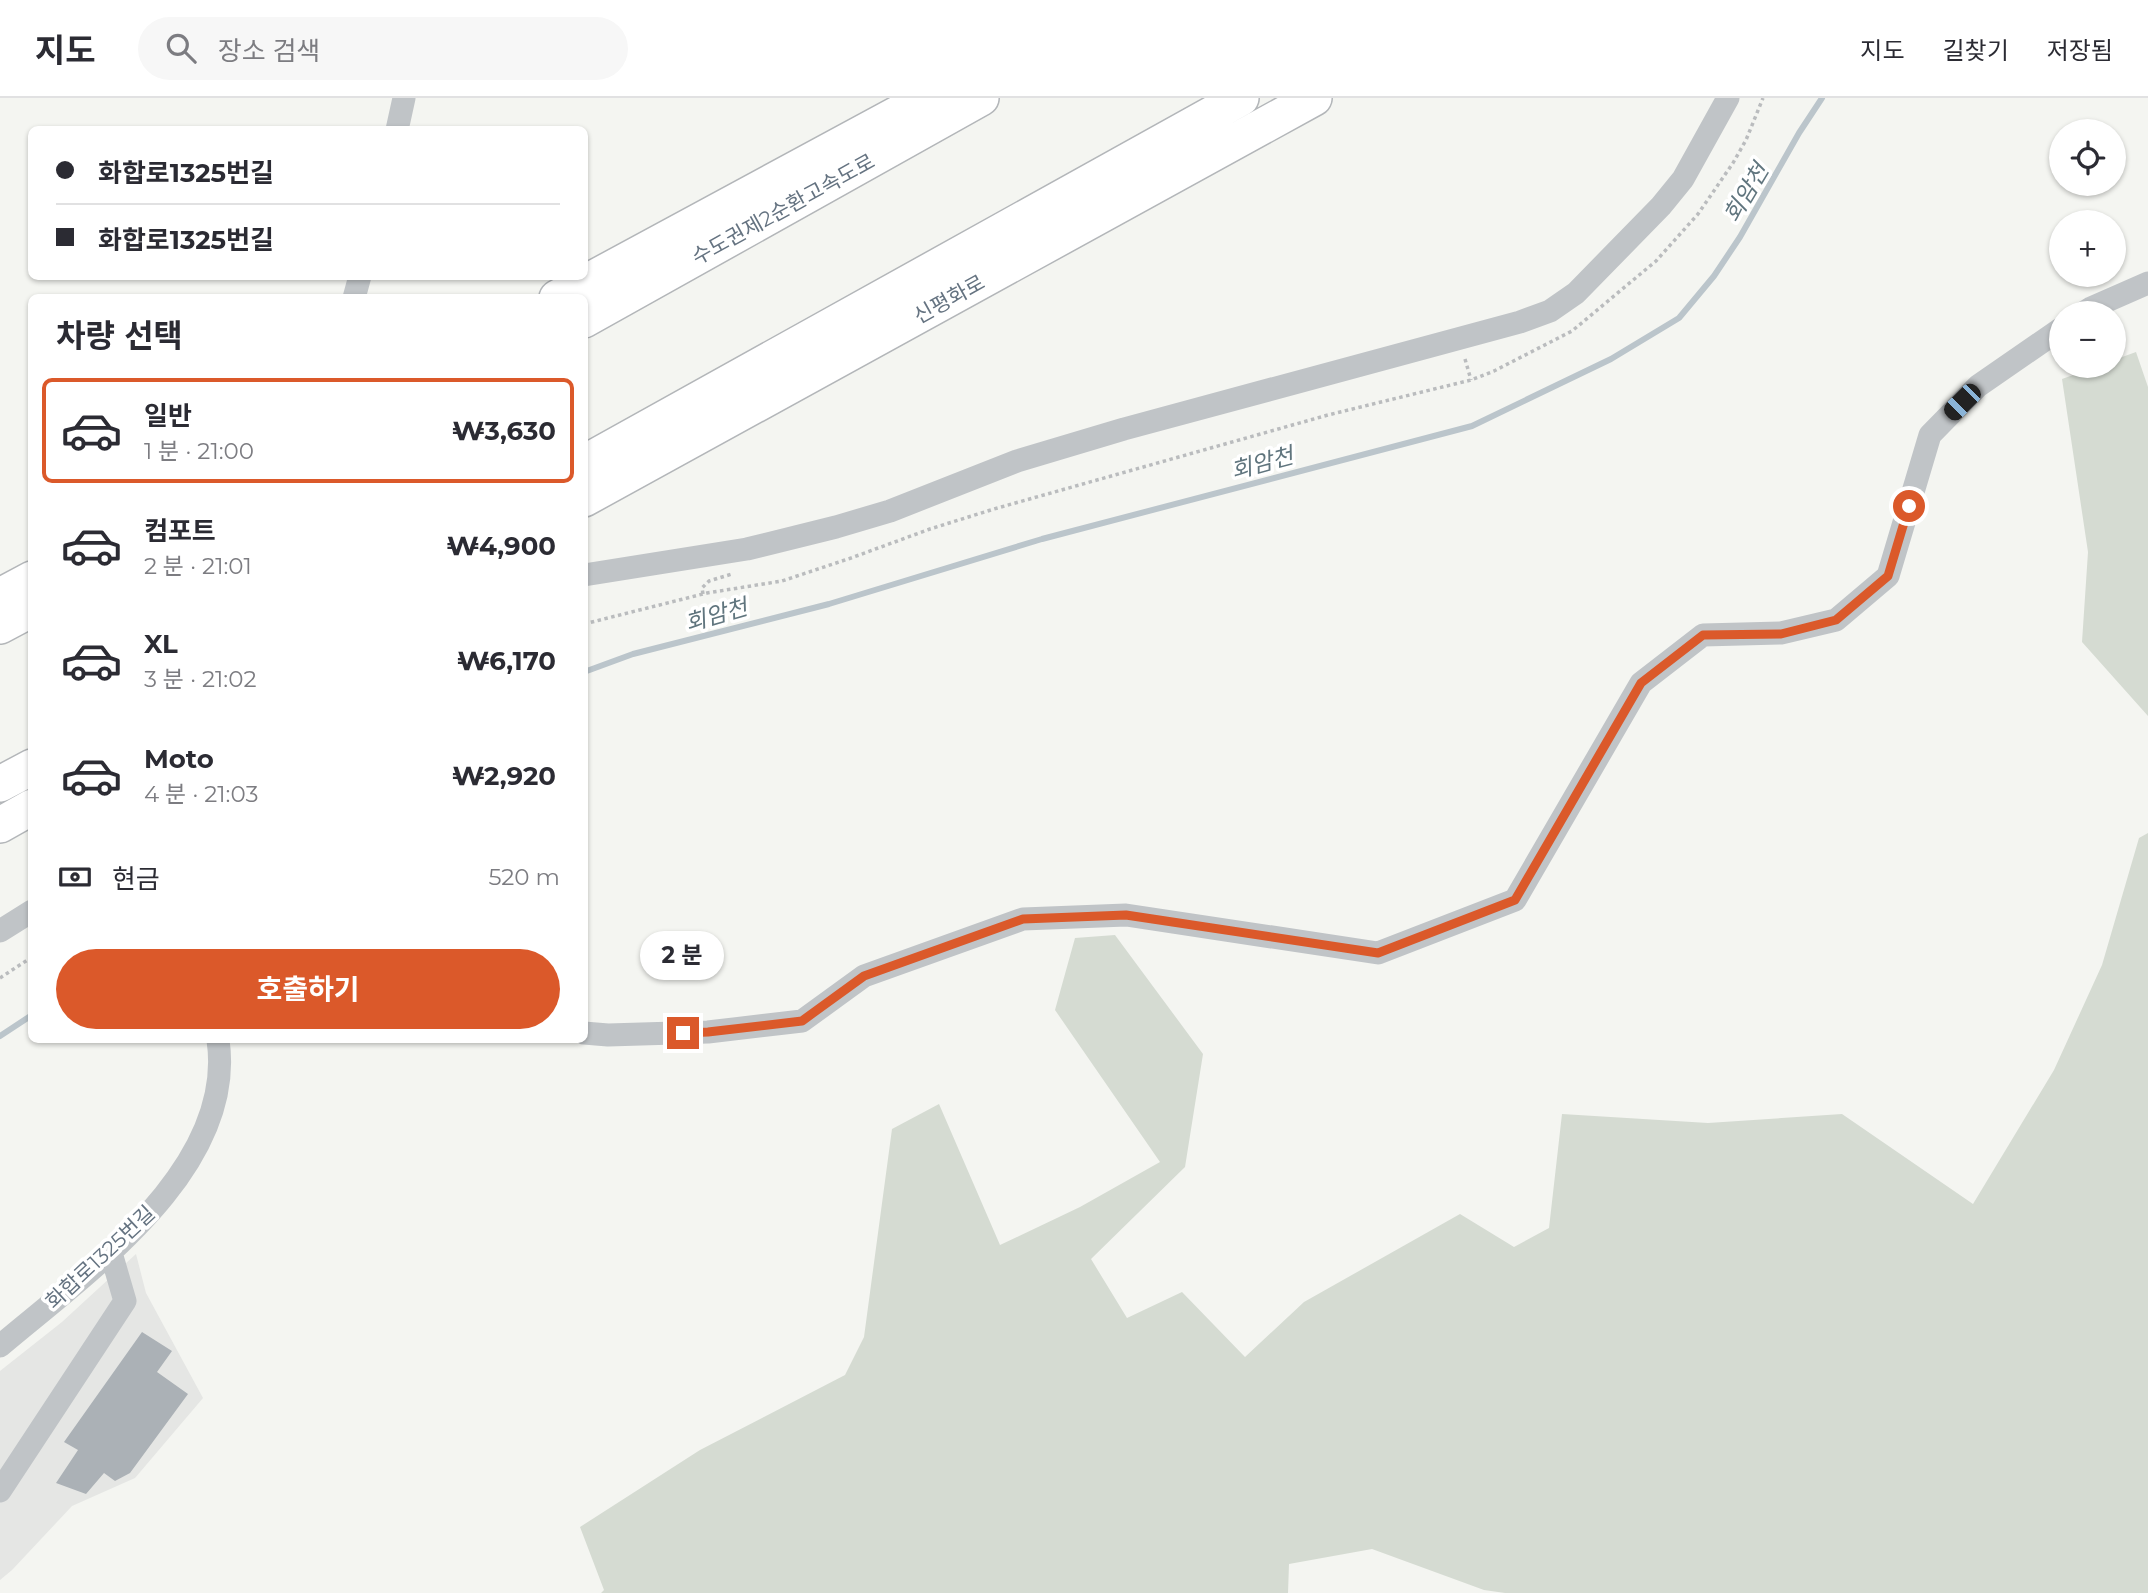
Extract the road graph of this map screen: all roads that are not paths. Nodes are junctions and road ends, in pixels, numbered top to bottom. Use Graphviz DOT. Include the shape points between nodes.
graph roads {
  1 [pos="404,98"];
  2 [pos="927,98"];
  3 [pos="981,98"];
  4 [pos="1241,98"];
  5 [pos="1314,98"];
  6 [pos="1728,98"];
  7 [pos="398,126"];
  8 [pos="2148,283"];
  9 [pos="564,294"];
  10 [pos="2105,301"];
  11 [pos="588,318"];
  12 [pos="2049,337"];
  13 [pos="588,461"];
  14 [pos="588,497"];
  15 [pos="588,574"];
  16 [pos="28,581"];
  17 [pos="0,596"];
  18 [pos="28,611"];
  19 [pos="0,626"];
  20 [pos="28,769"];
  21 [pos="0,784"];
  22 [pos="28,809"];
  23 [pos="0,825"];
  24 [pos="28,914"];
  25 [pos="0,931"];
  26 [pos="588,1033"];
  27 [pos="219,1043"];
  28 [pos="111,1253"];
  29 [pos="0,1346"];
  30 [pos="0,1491"];
  1 -- 7 [label="street"];
  2 -- 9 [label="highway, 수도권제2순환고속도로"];
  3 -- 11 [label="highway, 수도권제2순환고속도로"];
  4 -- 13 [label="highway, 신평화로"];
  5 -- 14 [label="highway, 신평화로"];
  6 -- 15 [label="street" via="1683,179 1661,206 1576,293 1550,312 1017,461 836,527 747,549"];
  8 -- 10 [label="street"];
  12 -- 26 [label="street" via="1978,386 1930,435 1888,576 1836,620 1781,634 1703,635 1641,683 1515,900 1378,953 1126,915 1023,919 864,976 802,1021 708,1032"];
  16 -- 17 [label="highway"];
  18 -- 19 [label="highway"];
  20 -- 21 [label="highway"];
  22 -- 23 [label="highway"];
  24 -- 25 [label="street"];
  27 -- 28 [label="street, 화합로1325번길" via="216,1099 202,1137 183,1172"];
  28 -- 29 [label="street, 화합로1325번길"];
  28 -- 30 [label="street" via="125,1301"];
}
